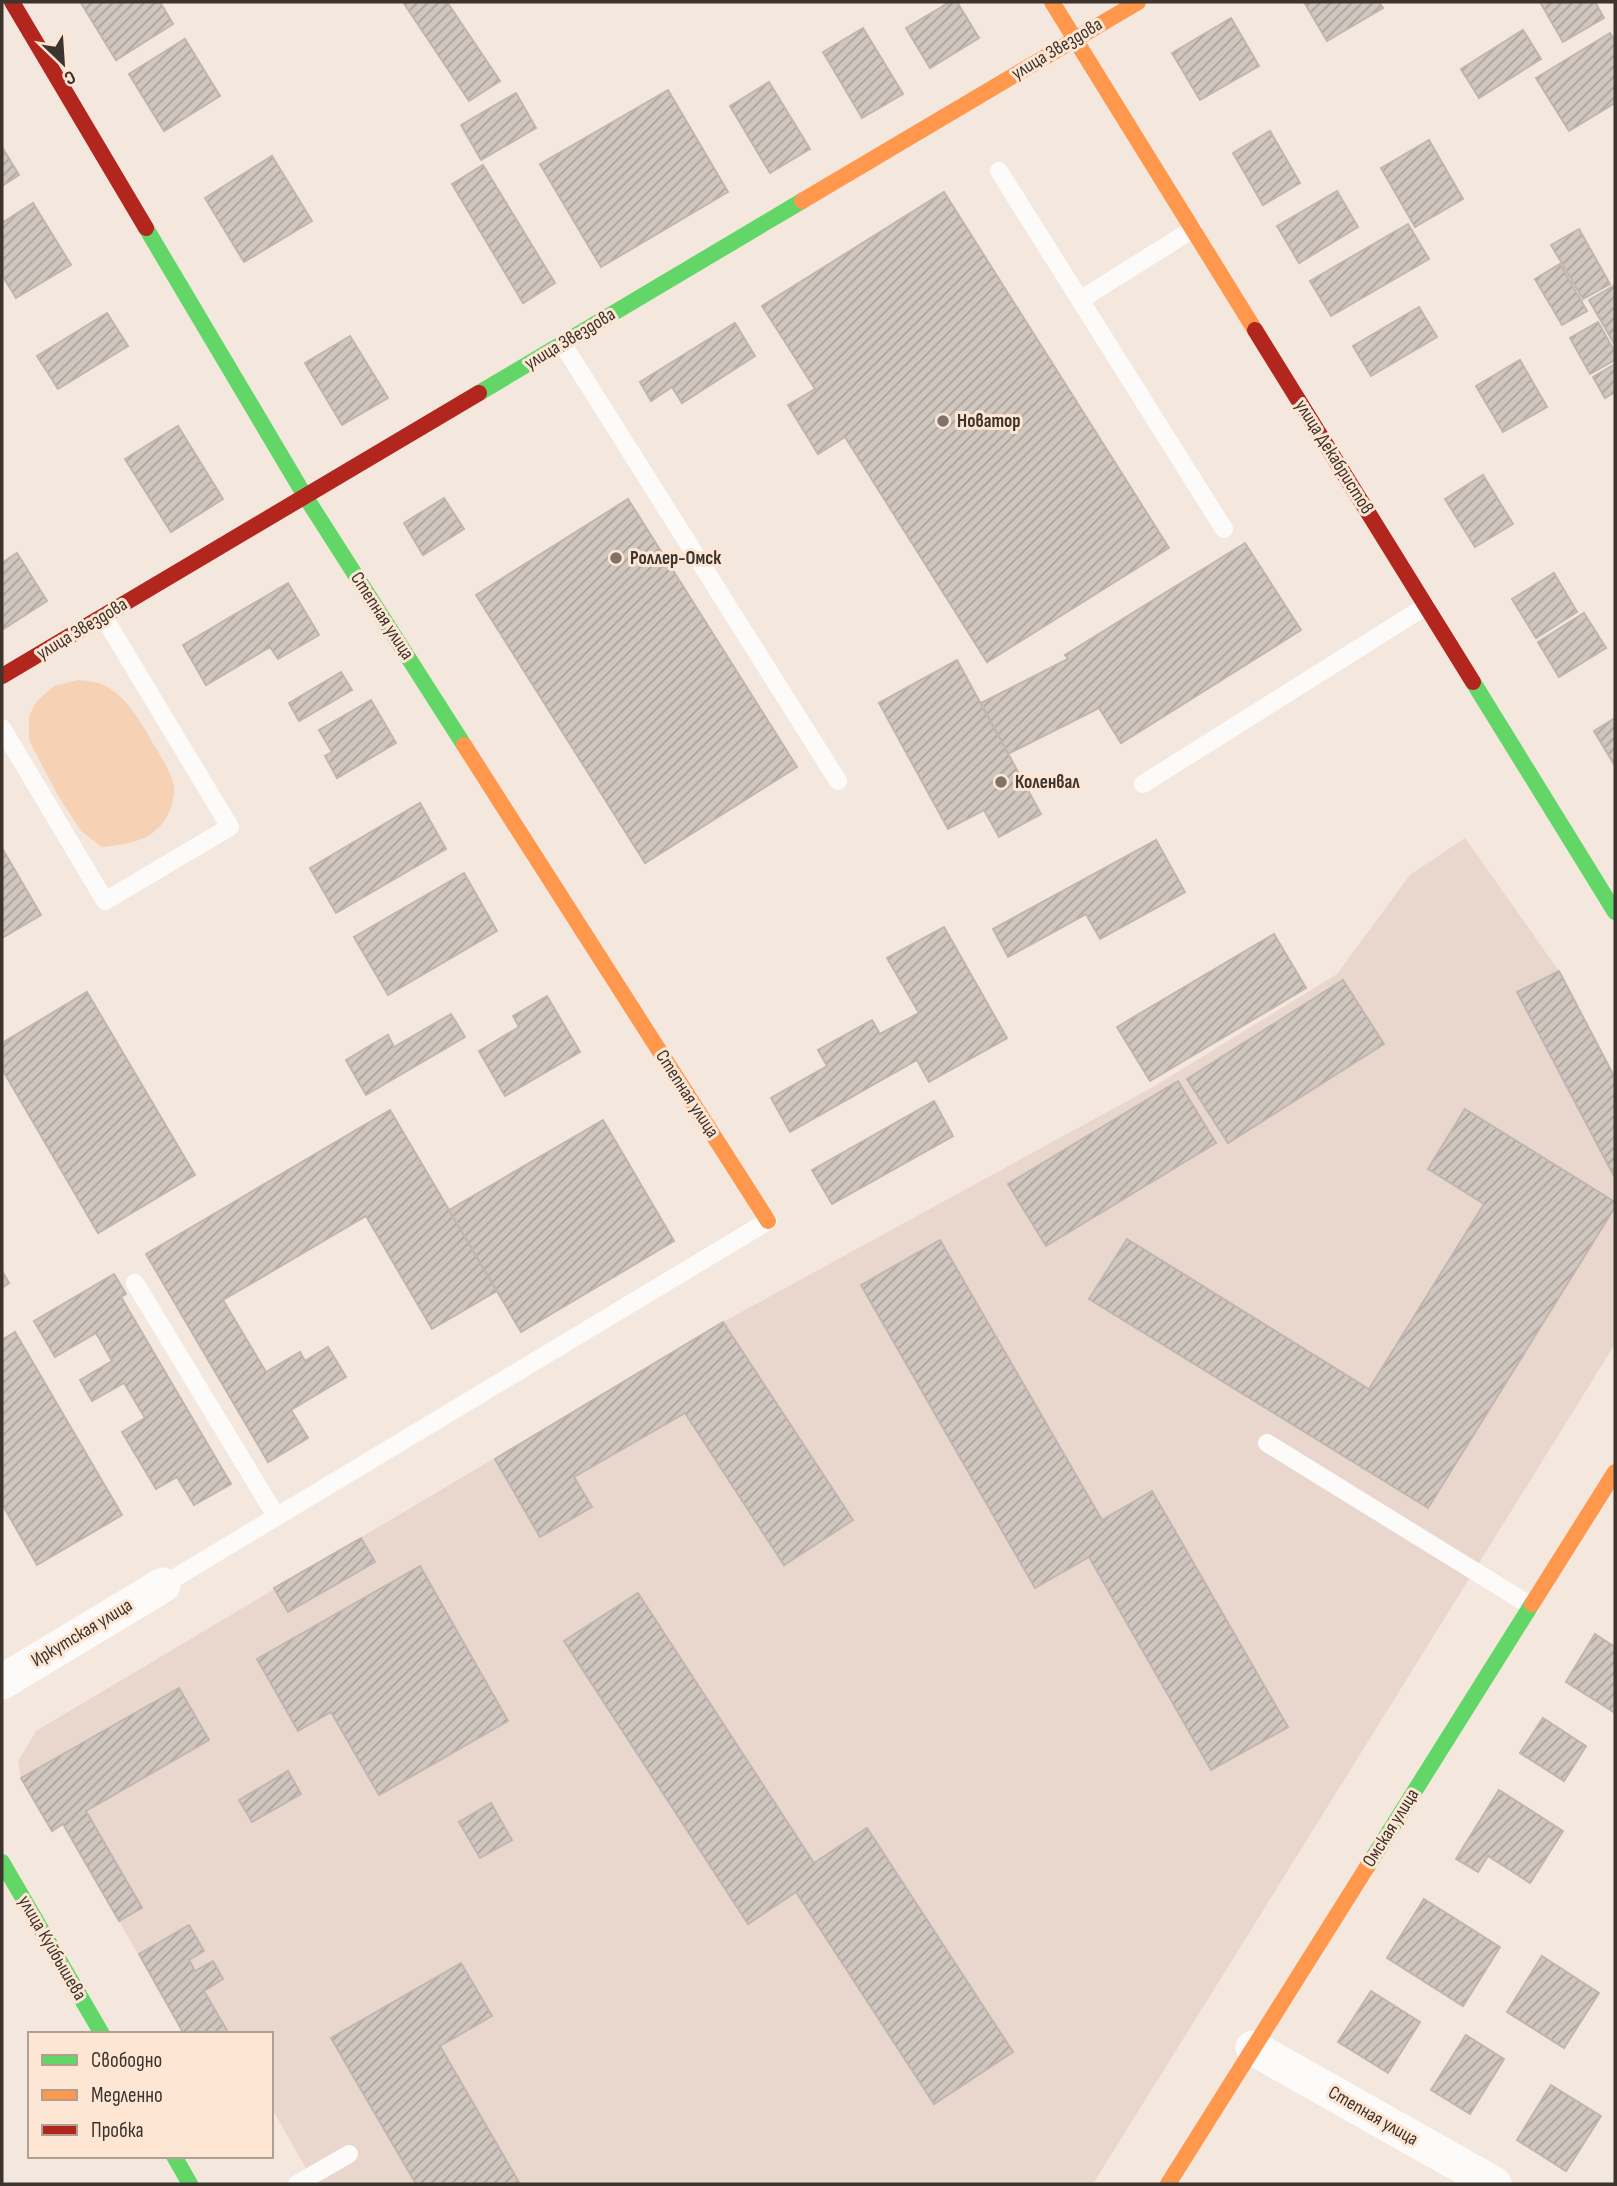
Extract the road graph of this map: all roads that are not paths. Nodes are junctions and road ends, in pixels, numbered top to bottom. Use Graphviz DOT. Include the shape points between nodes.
graph roads {
  1 [pos="12,2"];
  2 [pos="1052,2"];
  3 [pos="1138,2"];
  4 [pos="1075,38"];
  5 [pos="999,171"];
  6 [pos="1193,229"];
  7 [pos="1080,300"];
  8 [pos="562,344"];
  9 [pos="305,496"];
  10 [pos="1224,529"];
  11 [pos="1426,606"];
  12 [pos="103,616"];
  13 [pos="2,676"];
  14 [pos="2,729"];
  15 [pos="838,781"];
  16 [pos="1143,784"];
  17 [pos="1615,912"];
  18 [pos="768,1221"];
  19 [pos="135,1283"];
  20 [pos="1267,1443"];
  21 [pos="1615,1472"];
  22 [pos="276,1516"];
  23 [pos="163,1585"];
  24 [pos="1531,1606"];
  25 [pos="2,1682"];
  26 [pos="2,1862"];
  27 [pos="101,2032"];
  28 [pos="1253,2048"];
  29 [pos="349,2154"];
  30 [pos="175,2158"];
  31 [pos="190,2184"];
  32 [pos="298,2184"];
  33 [pos="1168,2184"];
  34 [pos="1494,2184"];
  1 -- 9 [label="street, Степная улица"];
  2 -- 4 [label="street, улица Декабристов"];
  3 -- 4 [label="street, улица Звездова"];
  4 -- 6 [label="street, улица Декабристов"];
  4 -- 8 [label="street, улица Звездова"];
  5 -- 7 [label="lane"];
  6 -- 7 [label="lane"];
  6 -- 11 [label="street, улица Декабристов"];
  7 -- 10 [label="lane"];
  8 -- 9 [label="street, улица Звездова"];
  8 -- 15 [label="lane"];
  9 -- 12 [label="street, улица Звездова"];
  9 -- 18 [label="street, Степная улица"];
  11 -- 16 [label="lane"];
  11 -- 17 [label="street, улица Декабристов"];
  12 -- 13 [label="street, улица Звездова"];
  12 -- 14 [label="lane" via="230,827 105,901"];
  18 -- 22 [label="lane"];
  19 -- 22 [label="lane"];
  20 -- 24 [label="lane"];
  21 -- 24 [label="street, Омская улица"];
  22 -- 23 [label="lane"];
  23 -- 25 [label="street, Иркутская улица"];
  24 -- 28 [label="street, Омская улица"];
  26 -- 27 [label="street, улица Куйбышева"];
  28 -- 33 [label="street, Омская улица"];
  28 -- 34 [label="street, Степная улица"];
  29 -- 32 [label="lane"];
  30 -- 31 [label="street"];
}
